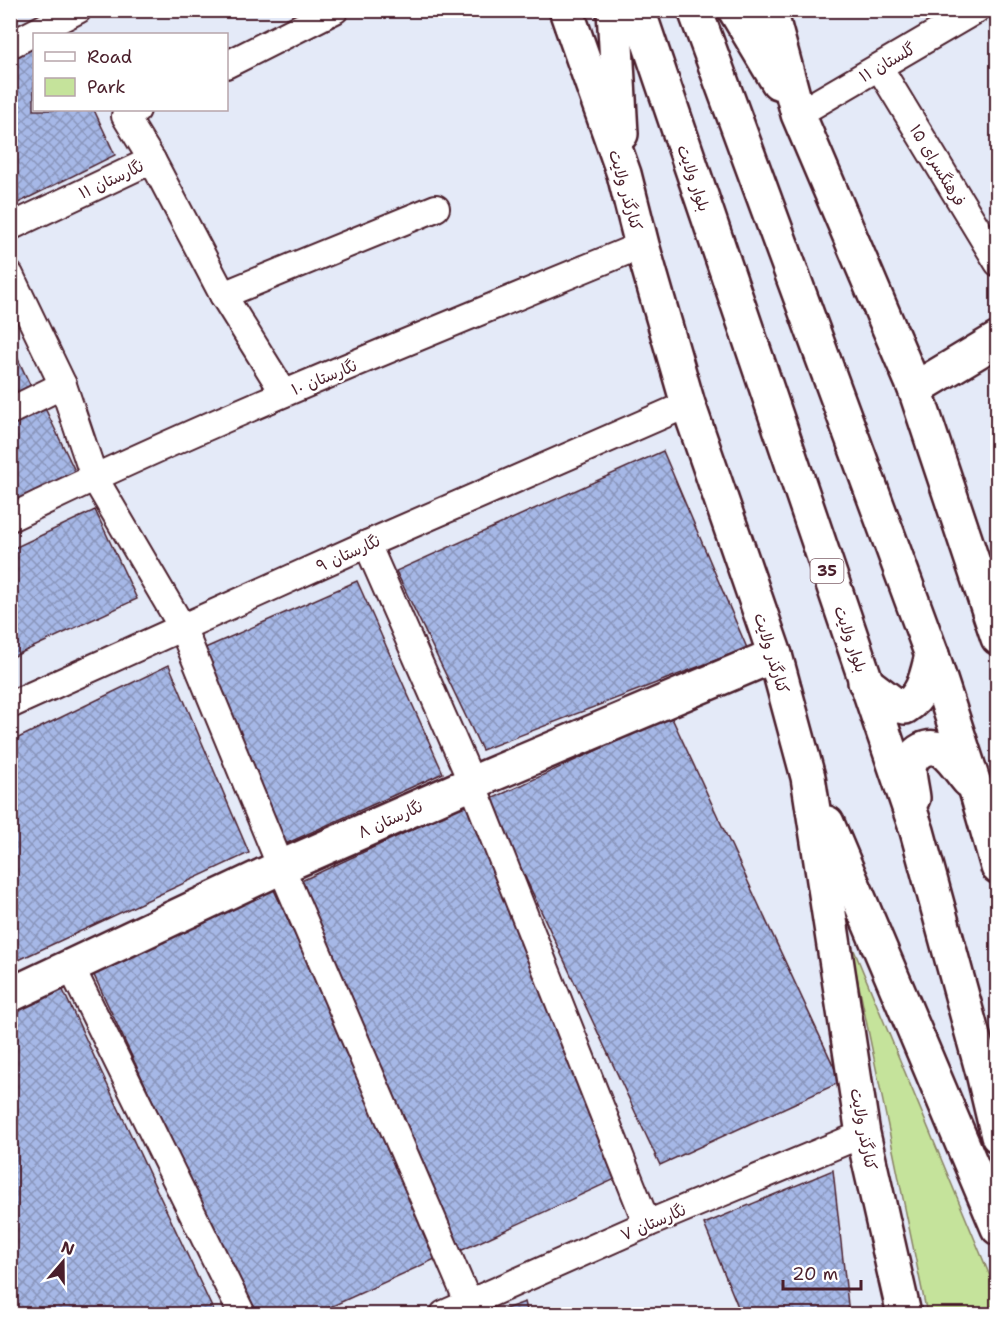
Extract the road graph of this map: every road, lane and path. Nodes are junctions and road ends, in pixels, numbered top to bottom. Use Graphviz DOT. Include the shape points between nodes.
graph roads {
  1 [pos="78,10"];
  2 [pos="335,10"];
  3 [pos="566,10"];
  4 [pos="614,10"];
  5 [pos="638,10"];
  6 [pos="695,10"];
  7 [pos="735,10"];
  8 [pos="770,10"];
  9 [pos="976,10"];
  10 [pos="33,33"];
  11 [pos="33,33"];
  12 [pos="10,45"];
  13 [pos="228,64"];
  14 [pos="879,67"];
  15 [pos="135,111"];
  16 [pos="798,114"];
  17 [pos="152,160"];
  18 [pos="624,174"];
  19 [pos="436,208"];
  20 [pos="10,227"];
  21 [pos="642,245"];
  22 [pos="998,263"];
  23 [pos="10,275"];
  24 [pos="223,295"];
  25 [pos="998,339"];
  26 [pos="63,385"];
  27 [pos="915,389"];
  28 [pos="284,393"];
  29 [pos="688,404"];
  30 [pos="10,411"];
  31 [pos="94,477"];
  32 [pos="10,518"];
  33 [pos="367,544"];
  34 [pos="182,627"];
  35 [pos="998,638"];
  36 [pos="774,654"];
  37 [pos="932,655"];
  38 [pos="866,682"];
  39 [pos="10,705"];
  40 [pos="808,777"];
  41 [pos="472,783"];
  42 [pos="976,790"];
  43 [pos="917,831"];
  44 [pos="281,867"];
  45 [pos="998,867"];
  46 [pos="71,967"];
  47 [pos="10,995"];
  48 [pos="864,1134"];
  49 [pos="998,1136"];
  50 [pos="647,1224"];
  51 [pos="998,1228"];
  52 [pos="469,1304"];
  53 [pos="242,1314"];
  54 [pos="444,1314"];
  55 [pos="904,1314"];
  1 -- 11 [label="street"];
  2 -- 13 [label="street"];
  3 -- 18 [label="main road, کنارگذر ولایت"];
  4 -- 18 [label="main road"];
  5 -- 38 [label="main road, بلوار ولایت / 35"];
  6 -- 37 [label="main road"];
  7 -- 16 [label="main road"];
  8 -- 16 [label="main road"];
  9 -- 14 [label="street, گلستان ۱۱"];
  10 -- 12 [label="street"];
  14 -- 16 [label="street, گلستان ۱۱"];
  14 -- 22 [label="street, فرهنگسرای ۱۵"];
  15 -- 17 [label="street, نگارستان ۱۱" via="125,116"];
  16 -- 27 [label="main road"];
  17 -- 20 [label="street, نگارستان ۱۱"];
  17 -- 24 [label="street"];
  18 -- 21 [label="main road, کنارگذر ولایت"];
  19 -- 24 [label="street"];
  21 -- 28 [label="street, نگارستان ۱۰"];
  21 -- 29 [label="main road, کنارگذر ولایت"];
  23 -- 26 [label="street"];
  24 -- 28 [label="street"];
  25 -- 27 [label="main road"];
  26 -- 30 [label="street"];
  26 -- 31 [label="street"];
  27 -- 35 [label="main road"];
  28 -- 31 [label="street, نگارستان ۱۰"];
  29 -- 33 [label="street, نگارستان ۹"];
  29 -- 36 [label="main road, کنارگذر ولایت"];
  31 -- 32 [label="street, نگارستان ۱۰"];
  31 -- 34 [label="street"];
  33 -- 34 [label="street, نگارستان ۹"];
  33 -- 41 [label="street"];
  34 -- 39 [label="street, نگارستان ۹"];
  34 -- 44 [label="street"];
  36 -- 40 [label="main road, کنارگذر ولایت"];
  36 -- 41 [label="main road, نگارستان ۸"];
  37 -- 38 [label="main road" via="915,701 905,707 894,704"];
  37 -- 42 [label="main road"];
  38 -- 43 [label="main road, بلوار ولایت / 35"];
  40 -- 48 [label="main road, کنارگذر ولایت"];
  40 -- 51 [label="main road"];
  41 -- 44 [label="main road, نگارستان ۸"];
  41 -- 50 [label="street"];
  42 -- 43 [label="main road" via="943,751 935,747 919,751 909,768"];
  42 -- 45 [label="main road"];
  43 -- 49 [label="main road, بلوار ولایت / 35"];
  44 -- 46 [label="main road, نگارستان ۸"];
  44 -- 52 [label="street"];
  46 -- 47 [label="main road, نگارستان ۸"];
  46 -- 53 [label="street"];
  48 -- 50 [label="street, نگارستان ۷"];
  48 -- 55 [label="main road, کنارگذر ولایت"];
  50 -- 52 [label="street, نگارستان ۷"];
  52 -- 54 [label="street, نگارستان ۷"];
}
